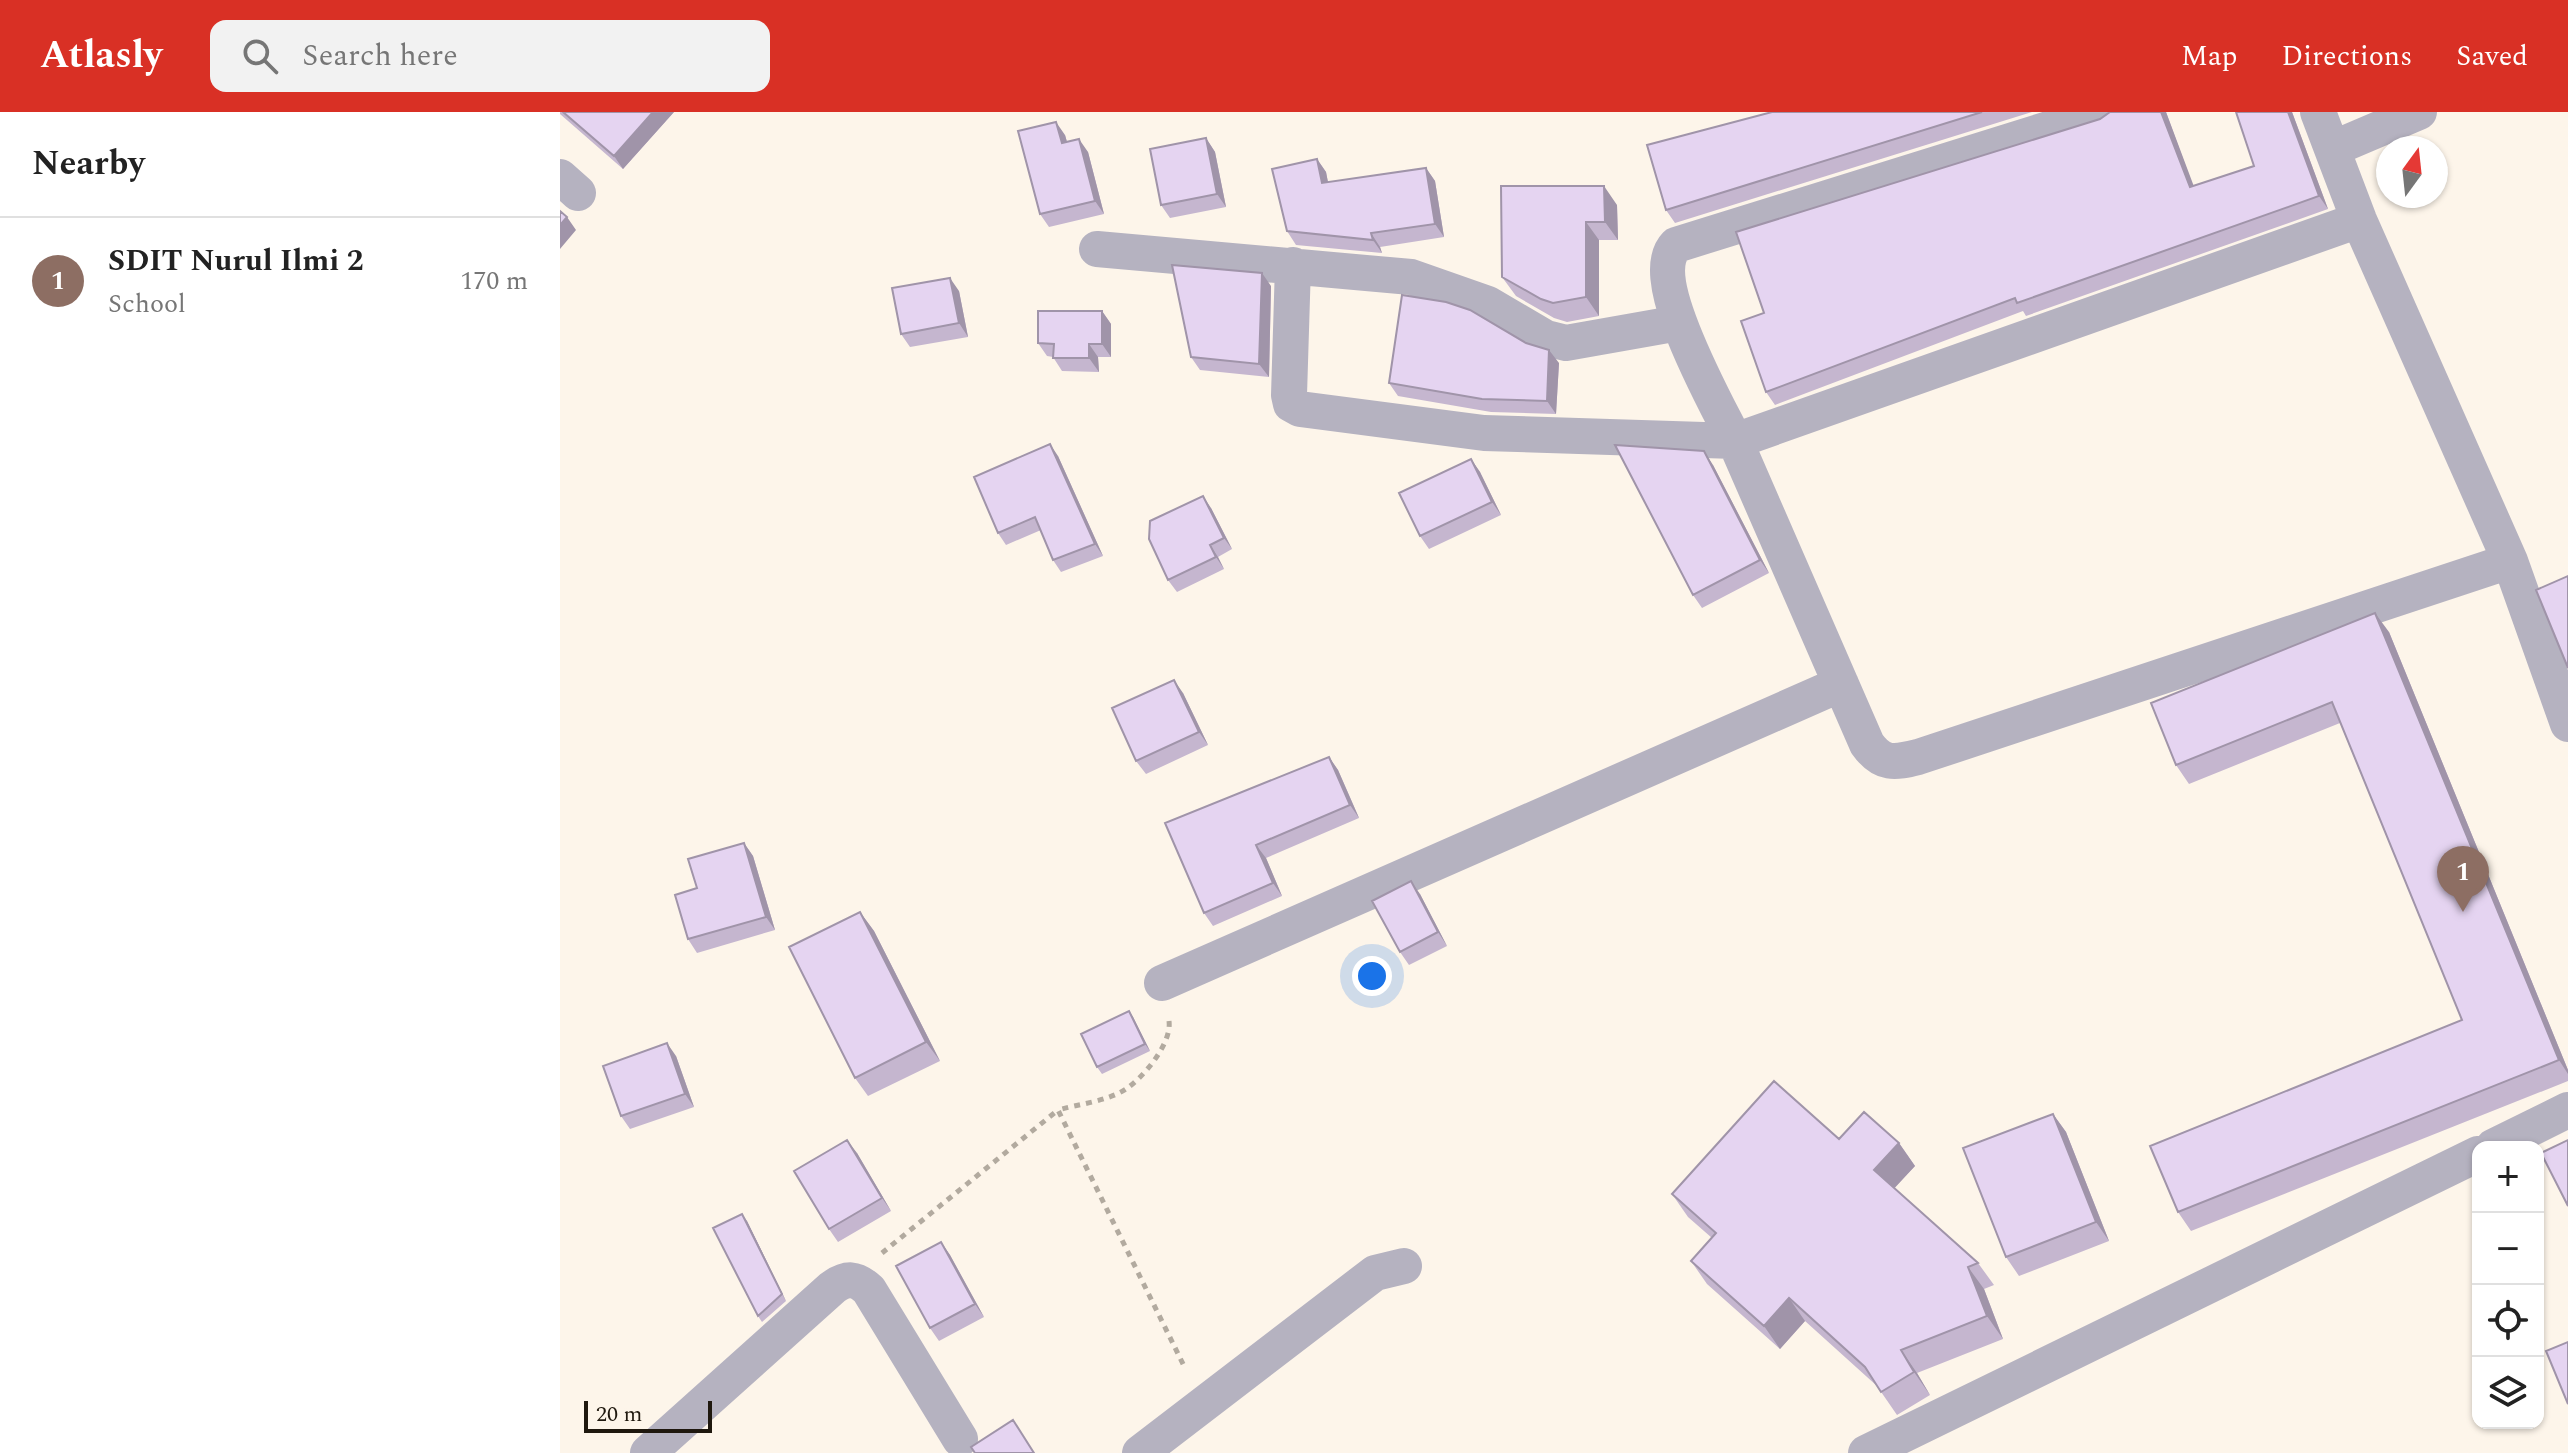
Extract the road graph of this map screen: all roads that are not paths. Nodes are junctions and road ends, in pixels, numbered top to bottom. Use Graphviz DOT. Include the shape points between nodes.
graph roads {
  1 [pos="2103,112"];
  2 [pos="2318,112"];
  3 [pos="2419,112"];
  4 [pos="2332,149"];
  5 [pos="2359,220"];
  6 [pos="1097,249"];
  7 [pos="1293,265"];
  8 [pos="1679,323"];
  9 [pos="1735,441"];
  10 [pos="2510,561"];
  11 [pos="1841,684"];
  12 [pos="2568,724"];
  13 [pos="1162,983"];
  14 [pos="2568,1110"];
  15 [pos="2505,1141"];
  16 [pos="2472,1157"];
  17 [pos="1404,1266"];
  18 [pos="960,1439"];
  19 [pos="648,1453"];
  20 [pos="1140,1453"];
  21 [pos="1866,1453"];
  1 -- 8 [label="street" via="1676,245 1667,267"];
  2 -- 4 [label="street"];
  3 -- 4 [label="street"];
  4 -- 5 [label="street"];
  5 -- 9 [label="street"];
  5 -- 10 [label="street"];
  6 -- 7 [label="street"];
  7 -- 8 [label="street" via="1428,282 1488,304 1560,342"];
  7 -- 9 [label="street" via="1289,395 1300,409 1484,433"];
  8 -- 9 [label="street"];
  9 -- 11 [label="street"];
  10 -- 11 [label="street" via="1895,762 1882,760 1867,744"];
  10 -- 12 [label="street"];
  11 -- 13 [label="street"];
  14 -- 15 [label="street"];
  16 -- 21 [label="street"];
  17 -- 20 [label="street" via="1375,1273"];
  18 -- 19 [label="street" via="869,1290 850,1279 832,1288"];
}
